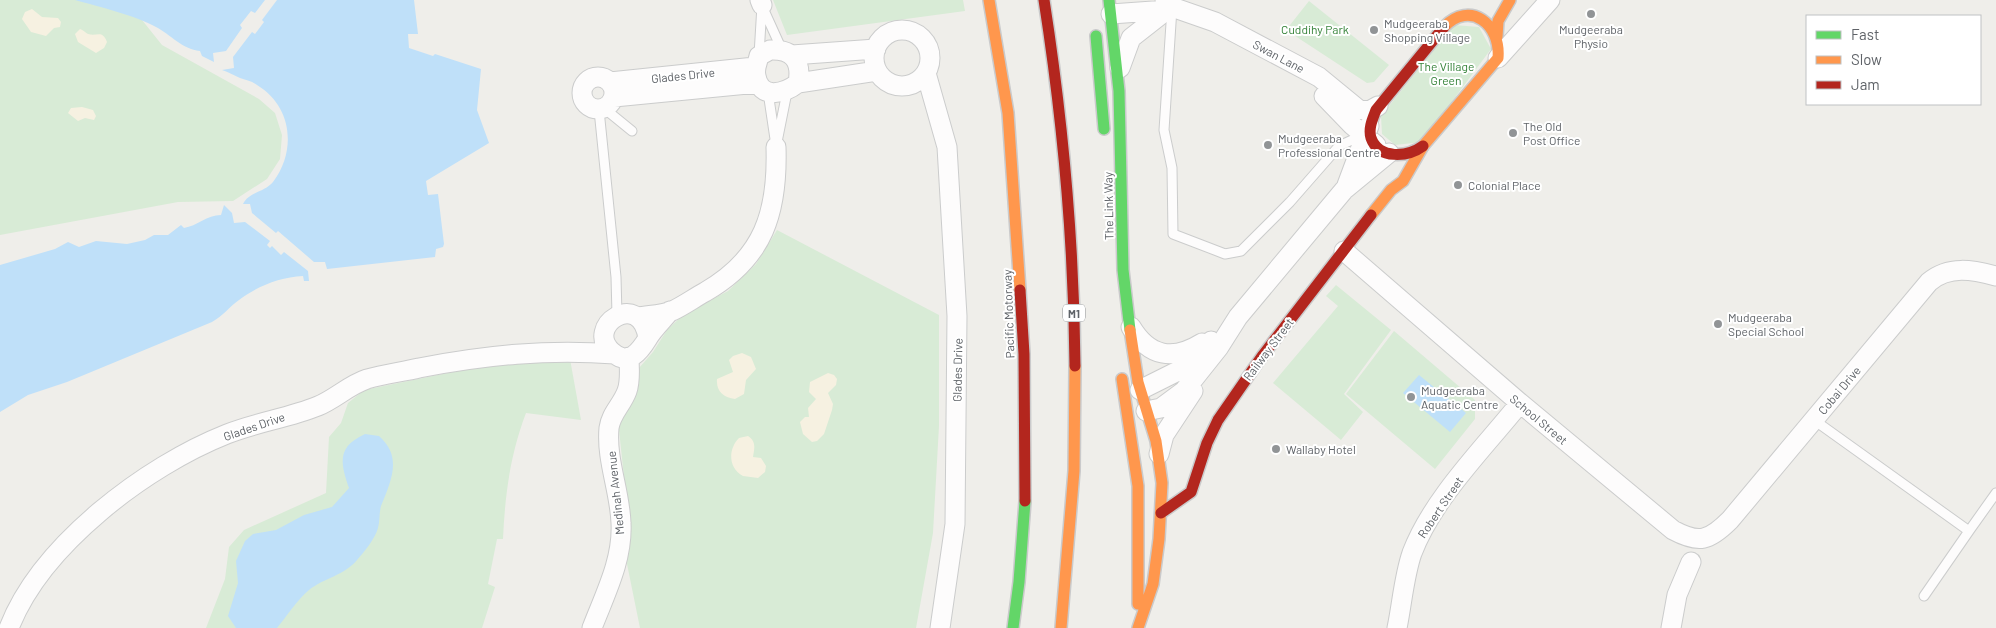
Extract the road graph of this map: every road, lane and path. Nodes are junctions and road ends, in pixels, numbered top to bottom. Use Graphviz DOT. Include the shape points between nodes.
graph roads {
  1 [pos="988,0"];
  2 [pos="1044,0"];
  3 [pos="1510,0"];
  4 [pos="1550,0"];
  5 [pos="761,3"];
  6 [pos="1168,4"];
  7 [pos="1105,6"];
  8 [pos="1483,7"];
  9 [pos="1462,9"];
  10 [pos="1095,25"];
  11 [pos="1497,37"];
  12 [pos="876,49"];
  13 [pos="787,52"];
  14 [pos="1277,56"];
  15 [pos="1498,58"];
  16 [pos="877,71"];
  17 [pos="926,73"];
  18 [pos="1118,73"];
  19 [pos="760,74"];
  20 [pos="911,85"];
  21 [pos="792,87"];
  22 [pos="607,99"];
  23 [pos="936,113"];
  24 [pos="632,131"];
  25 [pos="1104,142"];
  26 [pos="1381,144"];
  27 [pos="1423,146"];
  28 [pos="776,147"];
  29 [pos="1344,190"];
  30 [pos="1391,190"];
  31 [pos="1344,251"];
  32 [pos="1996,276"];
  33 [pos="670,311"];
  34 [pos="638,317"];
  35 [pos="1128,319"];
  36 [pos="611,322"];
  37 [pos="1232,322"];
  38 [pos="648,338"];
  39 [pos="1219,347"];
  40 [pos="568,350"];
  41 [pos="622,356"];
  42 [pos="1121,370"];
  43 [pos="1133,396"];
  44 [pos="1520,403"];
  45 [pos="1146,411"];
  46 [pos="1814,420"];
  47 [pos="1159,455"];
  48 [pos="1996,493"];
  49 [pos="1161,513"];
  50 [pos="1969,531"];
  51 [pos="1694,539"];
  52 [pos="1691,562"];
  53 [pos="1924,596"];
  54 [pos="1139,624"];
  55 [pos="9,628"];
  56 [pos="592,628"];
  57 [pos="940,628"];
  58 [pos="1013,628"];
  59 [pos="1061,628"];
  60 [pos="1398,628"];
  61 [pos="1671,628"];
  1 -- 58 [label="main road, Pacific Motorway" via="1012,149 1024,354 1026,480"];
  2 -- 59 [label="main road, M1" via="1060,109 1073,278 1076,378 1073,483"];
  3 -- 11 [label="main road" via="1498,21"];
  4 -- 15 [label="street, Railway Street"];
  5 -- 13 [label="lane"];
  5 -- 19 [label="lane"];
  6 -- 7 [label="street, Swan Lane"];
  6 -- 14 [label="street, Swan Lane" via="1215,22"];
  6 -- 18 [label="street" via="1131,38"];
  6 -- 26 [label="lane" via="1164,130 1172,168 1173,234 1225,254 1240,251 1290,202 1339,146 1352,140"];
  7 -- 18 [label="main road, The Link Way"];
  8 -- 9 [label="main road"];
  9 -- 11 [label="main road" via="1487,21"];
  9 -- 26 [label="main road" via="1450,19"];
  10 -- 25 [label="main road"];
  11 -- 15 [label="main road"];
  12 -- 13 [label="street, Glades Drive"];
  12 -- 16 [label="street"];
  12 -- 17 [label="street, Glades Drive" via="891,33 903,30 914,33 929,50 930,62"];
  13 -- 19 [label="street, Glades Drive" via="770,50"];
  13 -- 21 [label="street" via="799,67"];
  14 -- 26 [label="street"];
  14 -- 26 [label="street, Swan Lane" via="1319,78 1358,109 1369,111"];
  15 -- 27 [label="main road, Railway Street"];
  16 -- 20 [label="street" via="892,84"];
  16 -- 21 [label="street, Glades Drive"];
  17 -- 20 [label="street"];
  17 -- 23 [label="street, Glades Drive"];
  18 -- 35 [label="main road, The Link Way" via="1123,270"];
  19 -- 21 [label="street, Glades Drive" via="778,94"];
  19 -- 22 [label="street, Glades Drive"];
  19 -- 28 [label="lane"];
  20 -- 23 [label="street, Glades Drive"];
  21 -- 28 [label="lane"];
  22 -- 24 [label="lane"];
  22 -- 36 [label="lane" via="614,258"];
  23 -- 57 [label="street, Glades Drive" via="947,147 950,170 957,316 955,524"];
  26 -- 27 [label="main road, Railway Street" via="1408,156"];
  26 -- 29 [label="street"];
  26 -- 29 [label="street"];
  26 -- 30 [label="main road, Railway Street"];
  27 -- 30 [label="main road, Railway Street" via="1403,181"];
  28 -- 33 [label="street" via="771,212 753,251 724,280"];
  29 -- 37 [label="street"];
  30 -- 31 [label="main road, Railway Street"];
  31 -- 44 [label="street, School Street"];
  31 -- 49 [label="main road, Railway Street" via="1218,420 1191,492"];
  32 -- 46 [label="street, Cobai Drive" via="1953,270 1935,277"];
  33 -- 34 [label="street"];
  33 -- 38 [label="street"];
  34 -- 36 [label="street" via="628,314"];
  34 -- 38 [label="street" via="646,326"];
  35 -- 37 [label="street" via="1148,348 1170,354 1193,348"];
  35 -- 43 [label="main road, The Link Way"];
  36 -- 40 [label="street, Glades Drive"];
  36 -- 41 [label="street" via="606,343"];
  37 -- 39 [label="street"];
  37 -- 43 [label="street" via="1182,369"];
  38 -- 41 [label="street" via="638,354"];
  39 -- 45 [label="street" via="1181,394 1161,408"];
  39 -- 47 [label="street" via="1164,434"];
  40 -- 41 [label="street, Glades Drive"];
  40 -- 55 [label="street, Glades Drive" via="463,359 367,379 344,389 319,406 254,424 186,453 149,475 66,543 37,577 17,608"];
  41 -- 56 [label="street, Medinah Avenue" via="627,392 612,415 609,429 621,522 620,544 617,563"];
  42 -- 43 [label="main road"];
  43 -- 45 [label="main road"];
  43 -- 45 [label="main road, The Link Way"];
  43 -- 54 [label="main road" via="1139,502 1136,582"];
  44 -- 51 [label="street, School Street" via="1673,530"];
  44 -- 60 [label="street, Robert Street" via="1444,497 1418,540 1412,555"];
  45 -- 47 [label="main road"];
  46 -- 50 [label="lane"];
  46 -- 51 [label="street, Cobai Drive" via="1722,528 1709,537"];
  47 -- 49 [label="main road"];
  48 -- 50 [label="lane"];
  49 -- 54 [label="main road" via="1153,584"];
  50 -- 53 [label="lane"];
  52 -- 61 [label="street" via="1677,594"];
}
